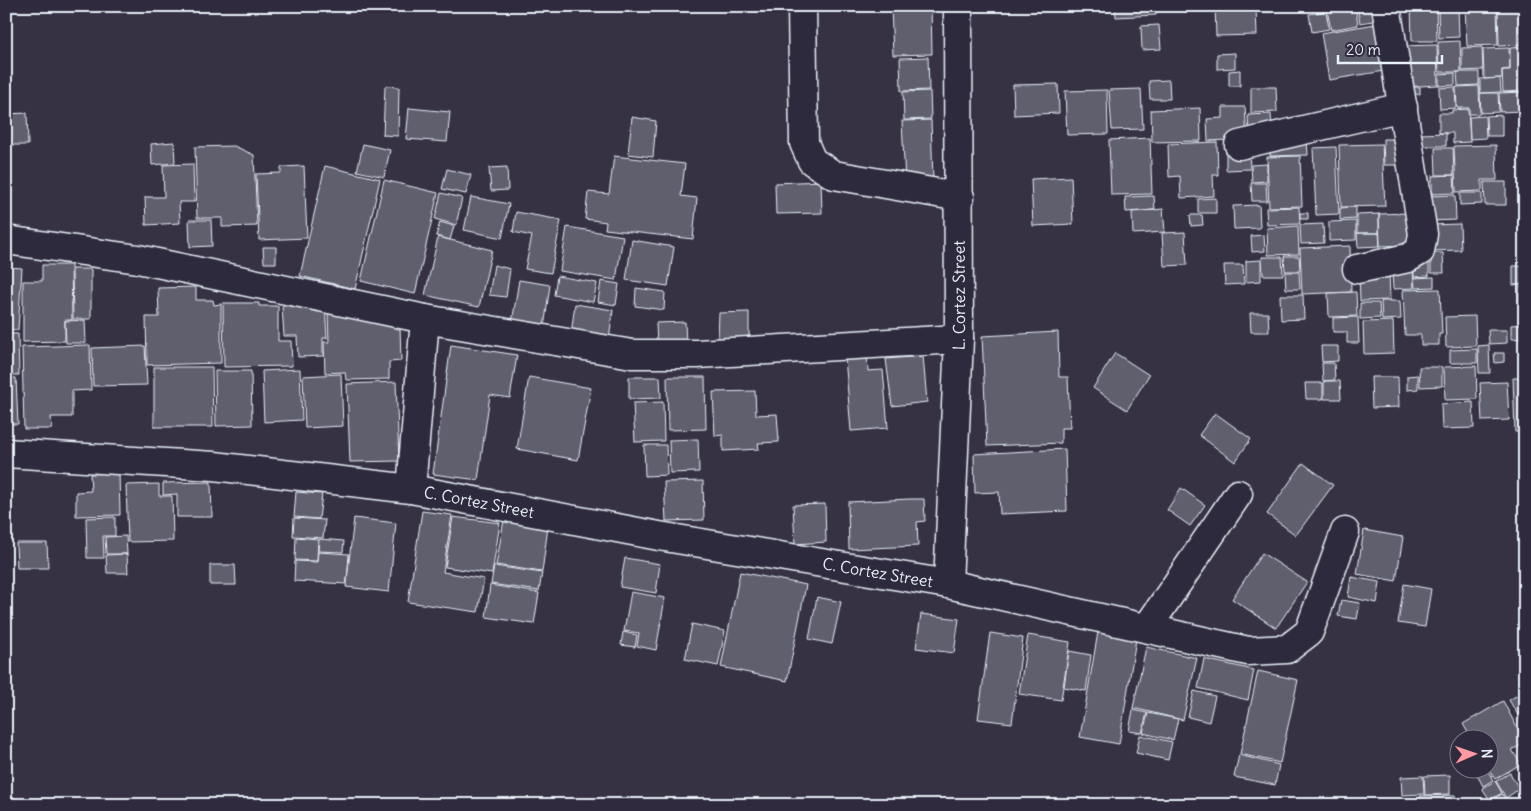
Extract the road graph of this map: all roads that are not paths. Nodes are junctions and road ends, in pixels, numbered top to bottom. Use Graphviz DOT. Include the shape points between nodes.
graph roads {
  1 [pos="802,6"];
  2 [pos="958,6"];
  3 [pos="1386,6"];
  4 [pos="1403,107"];
  5 [pos="1239,145"];
  6 [pos="960,197"];
  7 [pos="6,240"];
  8 [pos="1357,269"];
  9 [pos="425,319"];
  10 [pos="958,339"];
  11 [pos="6,453"];
  12 [pos="411,490"];
  13 [pos="1238,494"];
  14 [pos="1345,532"];
  15 [pos="948,584"];
  16 [pos="1147,628"];
  1 -- 6 [label="street" via="804,143 812,161 834,175"];
  2 -- 6 [label="street, L. Cortez Street"];
  3 -- 4 [label="street"];
  4 -- 5 [label="street"];
  4 -- 8 [label="street" via="1423,234 1420,251 1408,258"];
  6 -- 10 [label="street, L. Cortez Street"];
  7 -- 9 [label="street" via="138,259"];
  9 -- 10 [label="street" via="632,354 697,354"];
  9 -- 12 [label="street"];
  10 -- 15 [label="street, L. Cortez Street"];
  11 -- 12 [label="street, C. Cortez Street" via="214,466"];
  12 -- 15 [label="street, C. Cortez Street" via="659,536"];
  13 -- 16 [label="street"];
  14 -- 16 [label="street, C. Cortez Street" via="1309,632 1287,649 1248,651"];
  15 -- 16 [label="street, C. Cortez Street"];
}
